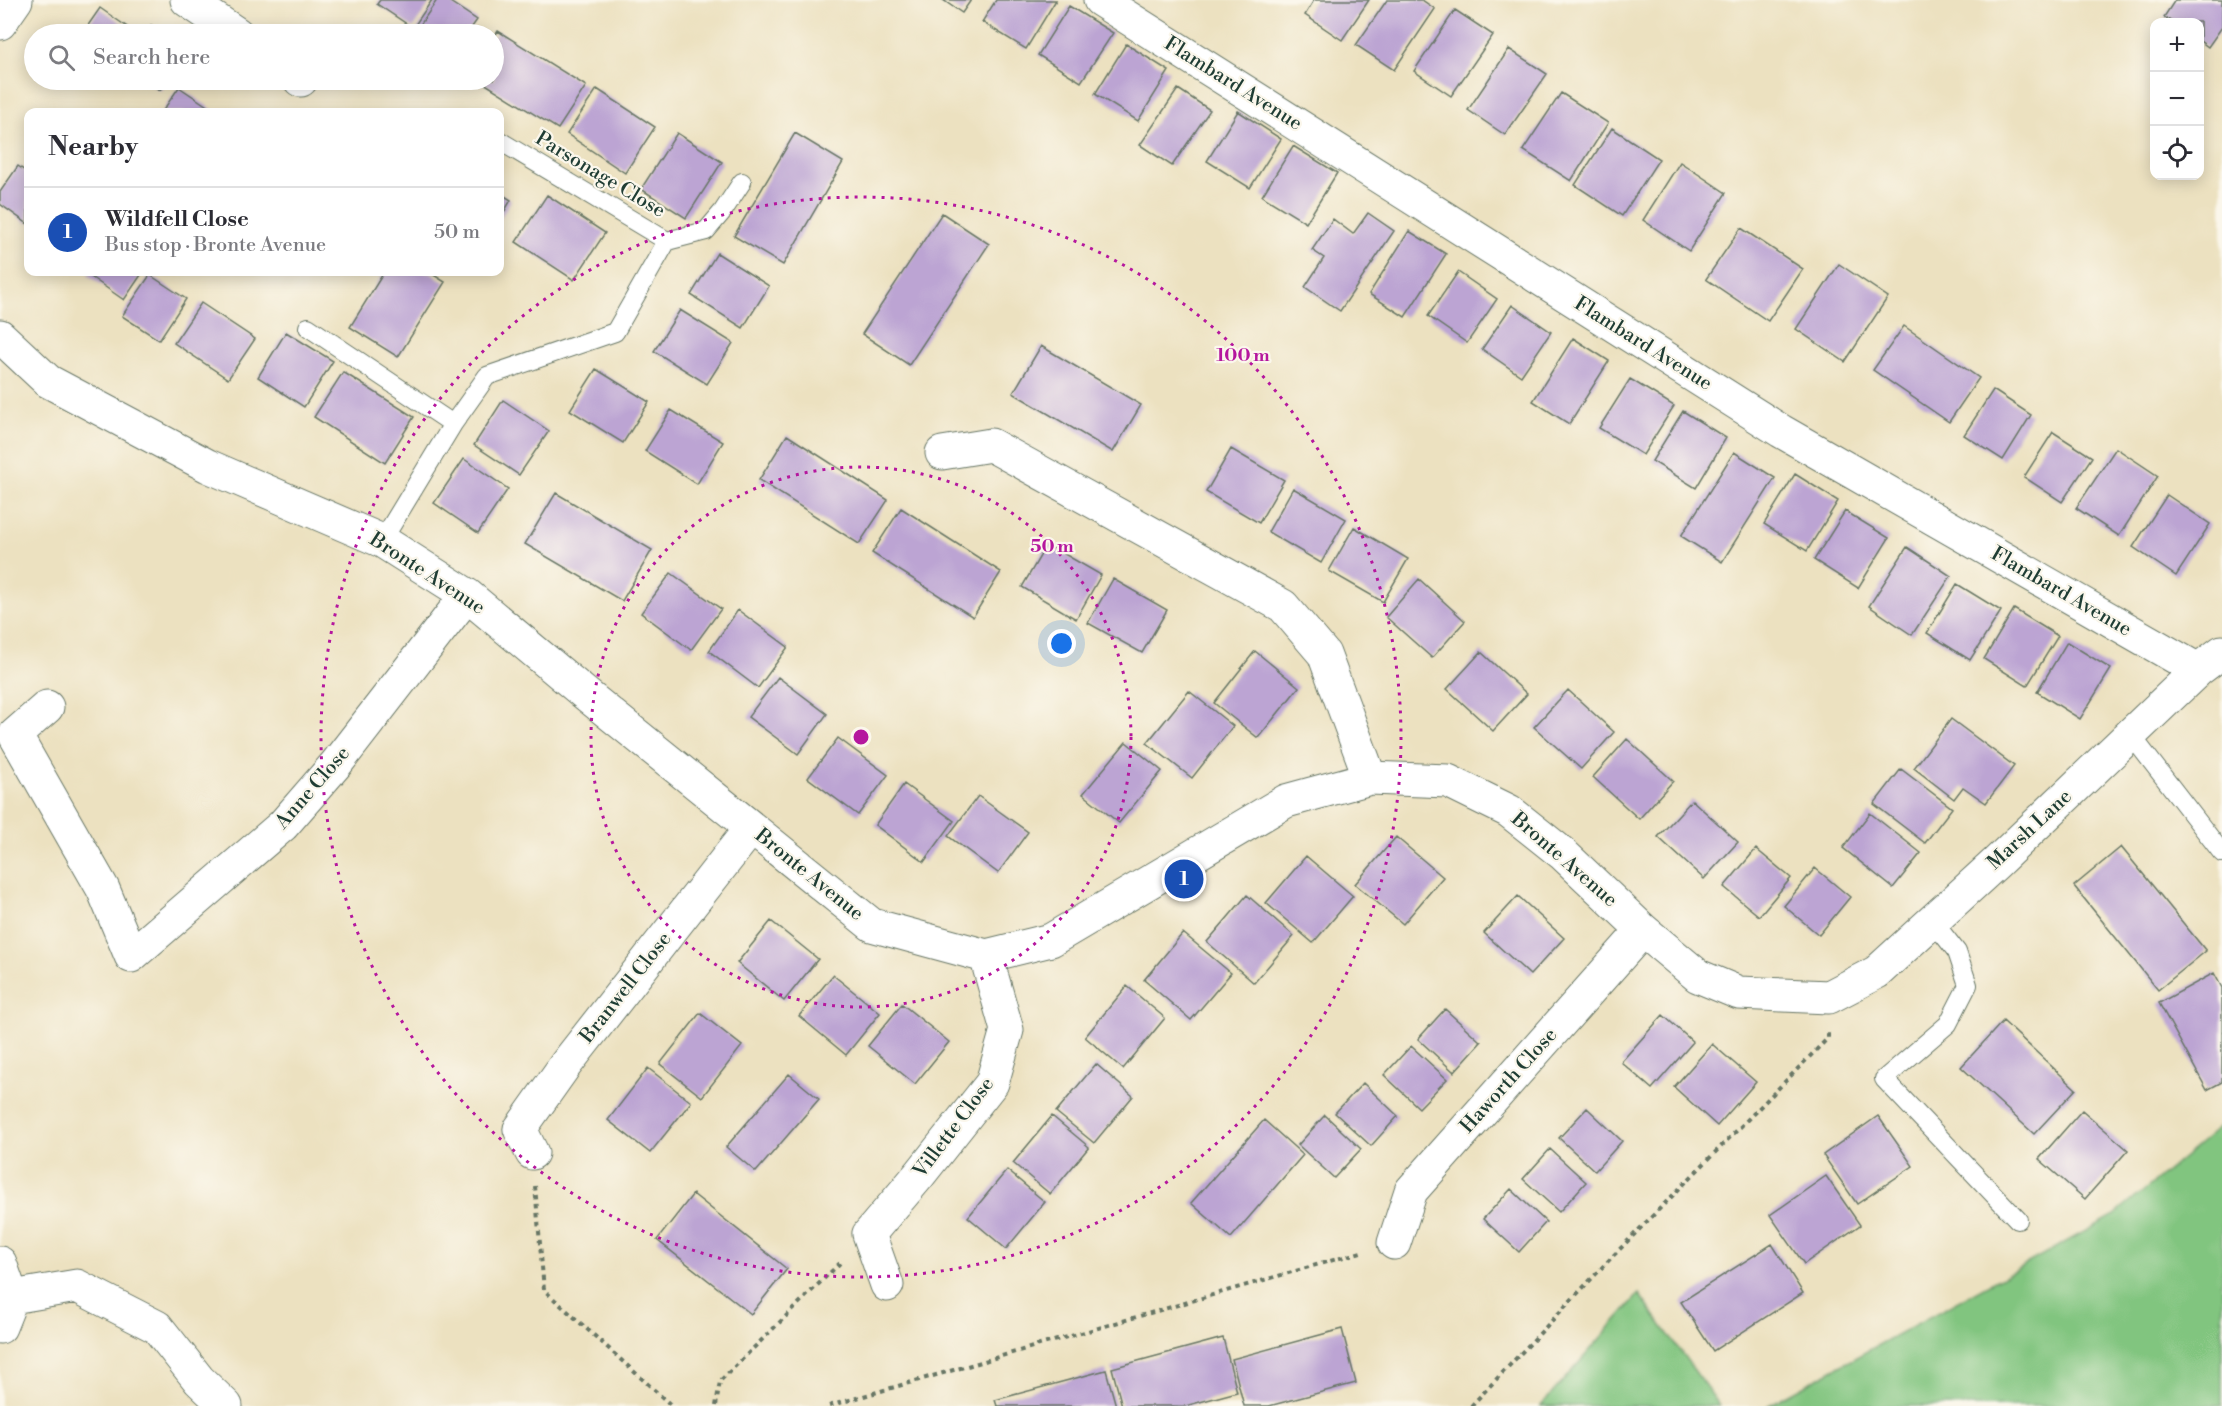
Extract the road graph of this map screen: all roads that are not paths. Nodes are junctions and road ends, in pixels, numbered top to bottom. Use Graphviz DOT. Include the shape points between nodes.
graph roads {
  1 [pos="16,0"];
  2 [pos="187,0"];
  3 [pos="1100,0"];
  4 [pos="0,22"];
  5 [pos="222,24"];
  6 [pos="504,143"];
  7 [pos="742,182"];
  8 [pos="667,241"];
  9 [pos="308,327"];
  10 [pos="0,336"];
  11 [pos="453,424"];
  12 [pos="942,453"];
  13 [pos="382,541"];
  14 [pos="467,595"];
  15 [pos="2210,661"];
  16 [pos="47,707"];
  17 [pos="7,733"];
  18 [pos="2131,735"];
  19 [pos="1370,778"];
  20 [pos="751,828"];
  21 [pos="2222,853"];
  22 [pos="1932,920"];
  23 [pos="1643,930"];
  24 [pos="986,956"];
  25 [pos="1829,997"];
  26 [pos="532,1153"];
  27 [pos="2018,1220"];
  28 [pos="1394,1243"];
  29 [pos="0,1263"];
  30 [pos="886,1286"];
  31 [pos="12,1297"];
  32 [pos="0,1327"];
  33 [pos="226,1406"];
  1 -- 4 [label="street"];
  2 -- 5 [label="street"];
  3 -- 15 [label="street, Flambard Avenue" via="1781,431"];
  6 -- 8 [label="lane, Parsonage Close"];
  7 -- 8 [label="lane" via="706,231"];
  8 -- 11 [label="lane, Parsonage Close" via="615,332 487,376"];
  9 -- 11 [label="lane"];
  10 -- 13 [label="street, Bronte Avenue" via="48,381 207,466"];
  11 -- 13 [label="lane, Parsonage Close"];
  12 -- 19 [label="street" via="991,445 1283,606 1324,654"];
  13 -- 14 [label="street, Bronte Avenue"];
  14 -- 17 [label="street, Anne Close" via="336,764 283,825 121,965 103,889"];
  14 -- 20 [label="street, Bronte Avenue"];
  15 -- 18 [label="street, Marsh Lane"];
  16 -- 17 [label="street, Anne Close"];
  18 -- 21 [label="lane"];
  18 -- 22 [label="street, Marsh Lane"];
  19 -- 23 [label="street, Bronte Avenue" via="1448,781 1509,811 1563,854"];
  19 -- 24 [label="street, Bronte Avenue" via="1286,801 1050,940"];
  20 -- 24 [label="street, Bronte Avenue" via="872,925"];
  20 -- 26 [label="street, Branwell Close" via="566,1064 520,1129"];
  22 -- 25 [label="street, Marsh Lane" via="1876,972"];
  22 -- 27 [label="lane" via="1957,952 1968,985 1948,1024 1884,1079"];
  23 -- 25 [label="street, Bronte Avenue" via="1698,976 1739,993"];
  23 -- 28 [label="street, Haworth Close" via="1411,1191"];
  24 -- 30 [label="street, Villette Close" via="1006,1030 992,1083 869,1234"];
  29 -- 31 [label="street"];
  31 -- 32 [label="street"];
  31 -- 33 [label="street" via="77,1286 157,1327 199,1380"];
}
